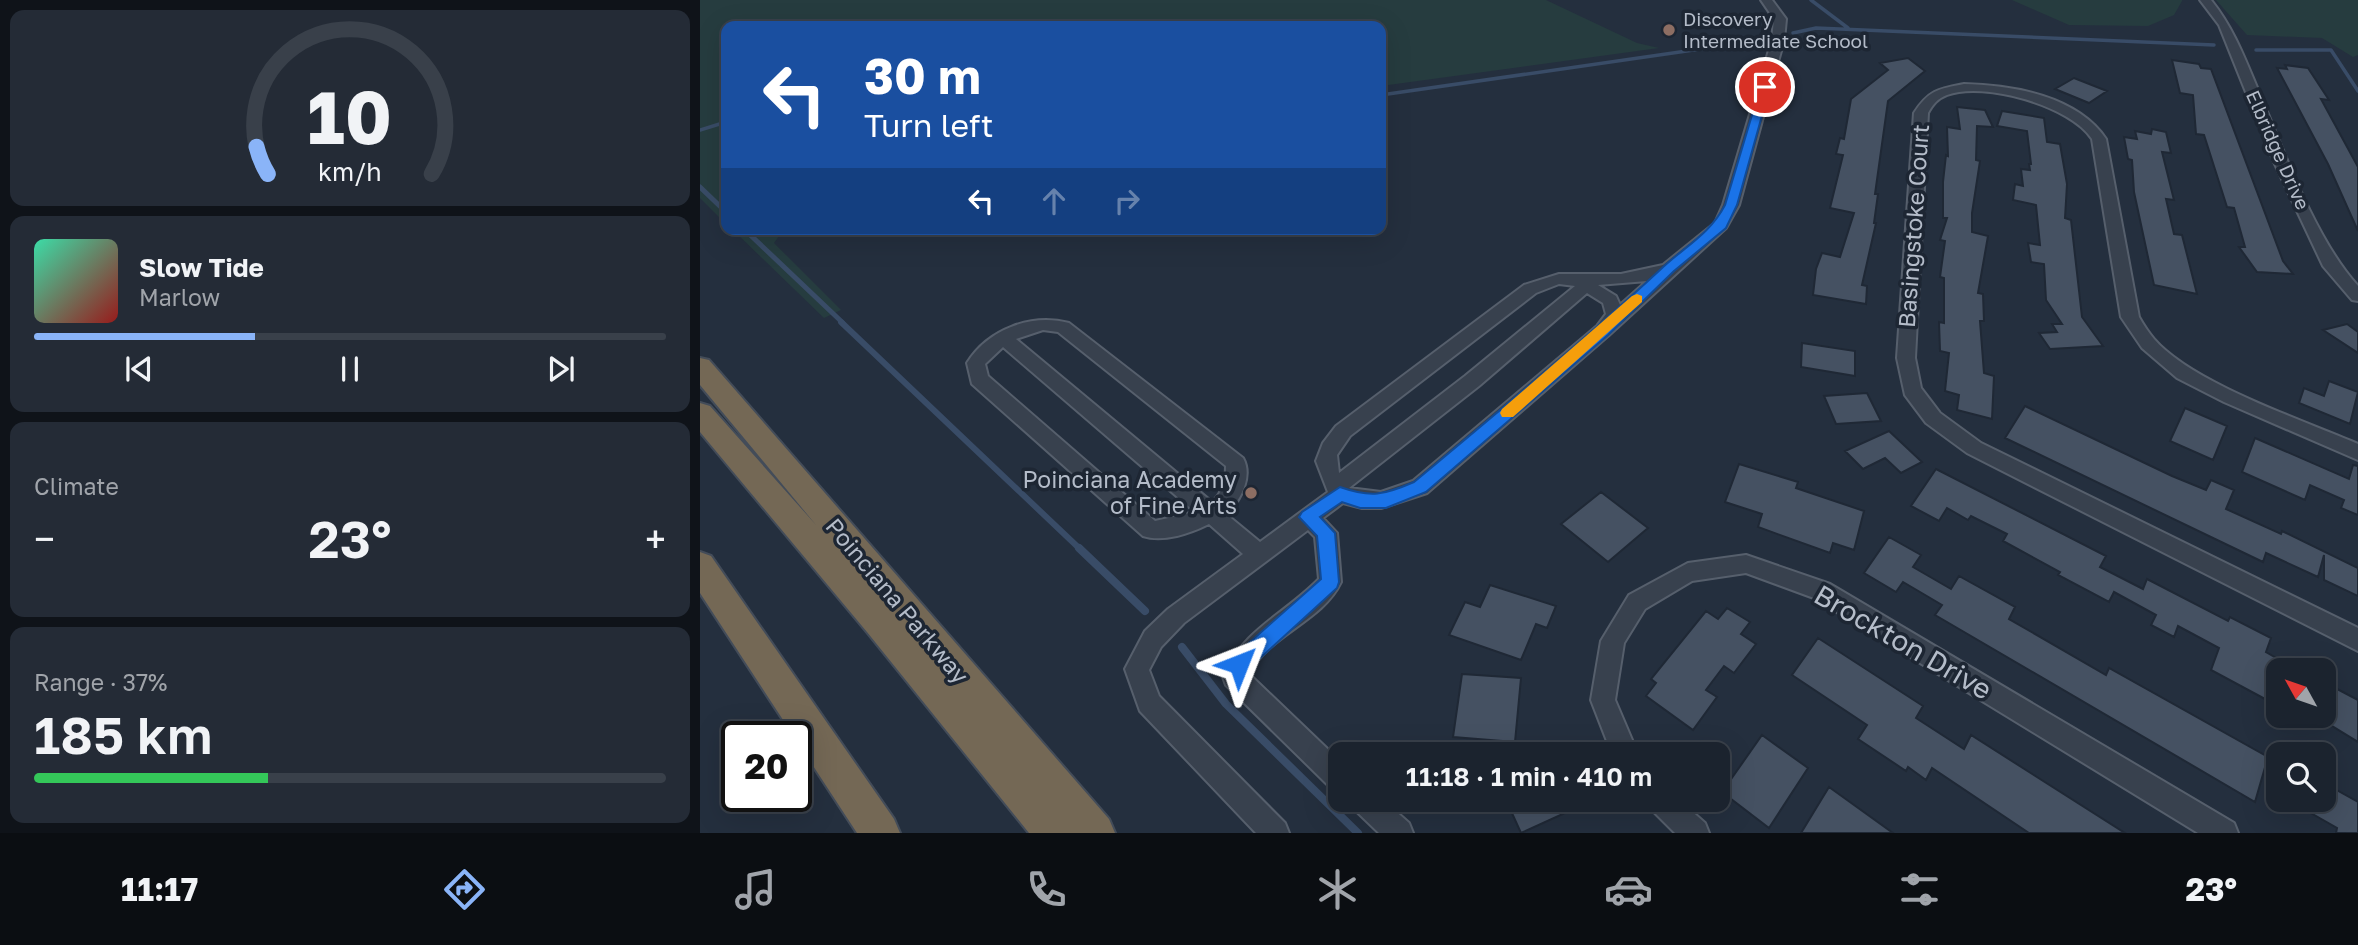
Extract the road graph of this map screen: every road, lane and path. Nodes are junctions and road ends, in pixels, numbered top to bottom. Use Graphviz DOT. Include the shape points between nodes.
graph roads {
  1 [pos="1766,0"];
  2 [pos="2205,0"];
  3 [pos="1669,268"];
  4 [pos="1580,281"];
  5 [pos="2358,296"];
  6 [pos="1603,331"];
  7 [pos="1004,338"];
  8 [pos="700,367"];
  9 [pos="700,413"];
  10 [pos="2358,452"];
  11 [pos="1338,491"];
  12 [pos="1214,514"];
  13 [pos="1308,517"];
  14 [pos="1259,554"];
  15 [pos="700,566"];
  16 [pos="2358,640"];
  17 [pos="1620,742"];
  18 [pos="1328,767"];
  19 [pos="1376,812"];
  20 [pos="1673,812"];
  21 [pos="880,833"];
  22 [pos="1055,833"];
  23 [pos="1095,833"];
  24 [pos="1275,833"];
  25 [pos="1399,833"];
  26 [pos="1695,833"];
  27 [pos="2224,833"];
  1 -- 3 [label="street" via="1780,19 1778,40 1731,205 1721,225"];
  2 -- 5 [label="street, Elbridge Drive" via="2224,24 2281,162 2331,266"];
  3 -- 4 [label="street" via="1650,276"];
  3 -- 6 [label="street"];
  4 -- 6 [label="street" via="1610,300 1615,314"];
  4 -- 11 [label="street" via="1472,381"];
  4 -- 11 [label="lane" via="1550,278 1530,289 1343,431 1326,451 1325,470"];
  6 -- 11 [label="lane" via="1420,487 1386,501 1360,501"];
  7 -- 12 [label="street"];
  7 -- 12 [label="street" via="1024,327 1063,327 1236,463 1238,476 1230,496"];
  7 -- 12 [label="street" via="990,345 976,363 979,379 1151,530 1172,529"];
  8 -- 23 [label="highway, Poinciana Parkway"];
  9 -- 22 [label="highway, Poinciana Parkway"];
  10 -- 16 [label="street, Basingstoke Court" via="2231,397 2185,373 2148,344 2130,317 2099,139 2089,124 2071,112 2019,94 1969,89 1931,99 1921,113 1906,358 1912,390 1933,418 1974,448"];
  11 -- 13 [label="street"];
  12 -- 14 [label="street"];
  13 -- 14 [label="street"];
  13 -- 18 [label="street" via="1326,533 1330,582 1256,646 1239,664 1235,677"];
  14 -- 24 [label="street" via="1177,616 1153,639 1137,669 1149,703"];
  15 -- 21 [label="highway"];
  17 -- 27 [label="street, Brockton Drive" via="1603,700 1613,641 1637,602 1688,572 1746,564 1822,591"];
  19 -- 25 [label="street"];
  20 -- 26 [label="street"];
}
